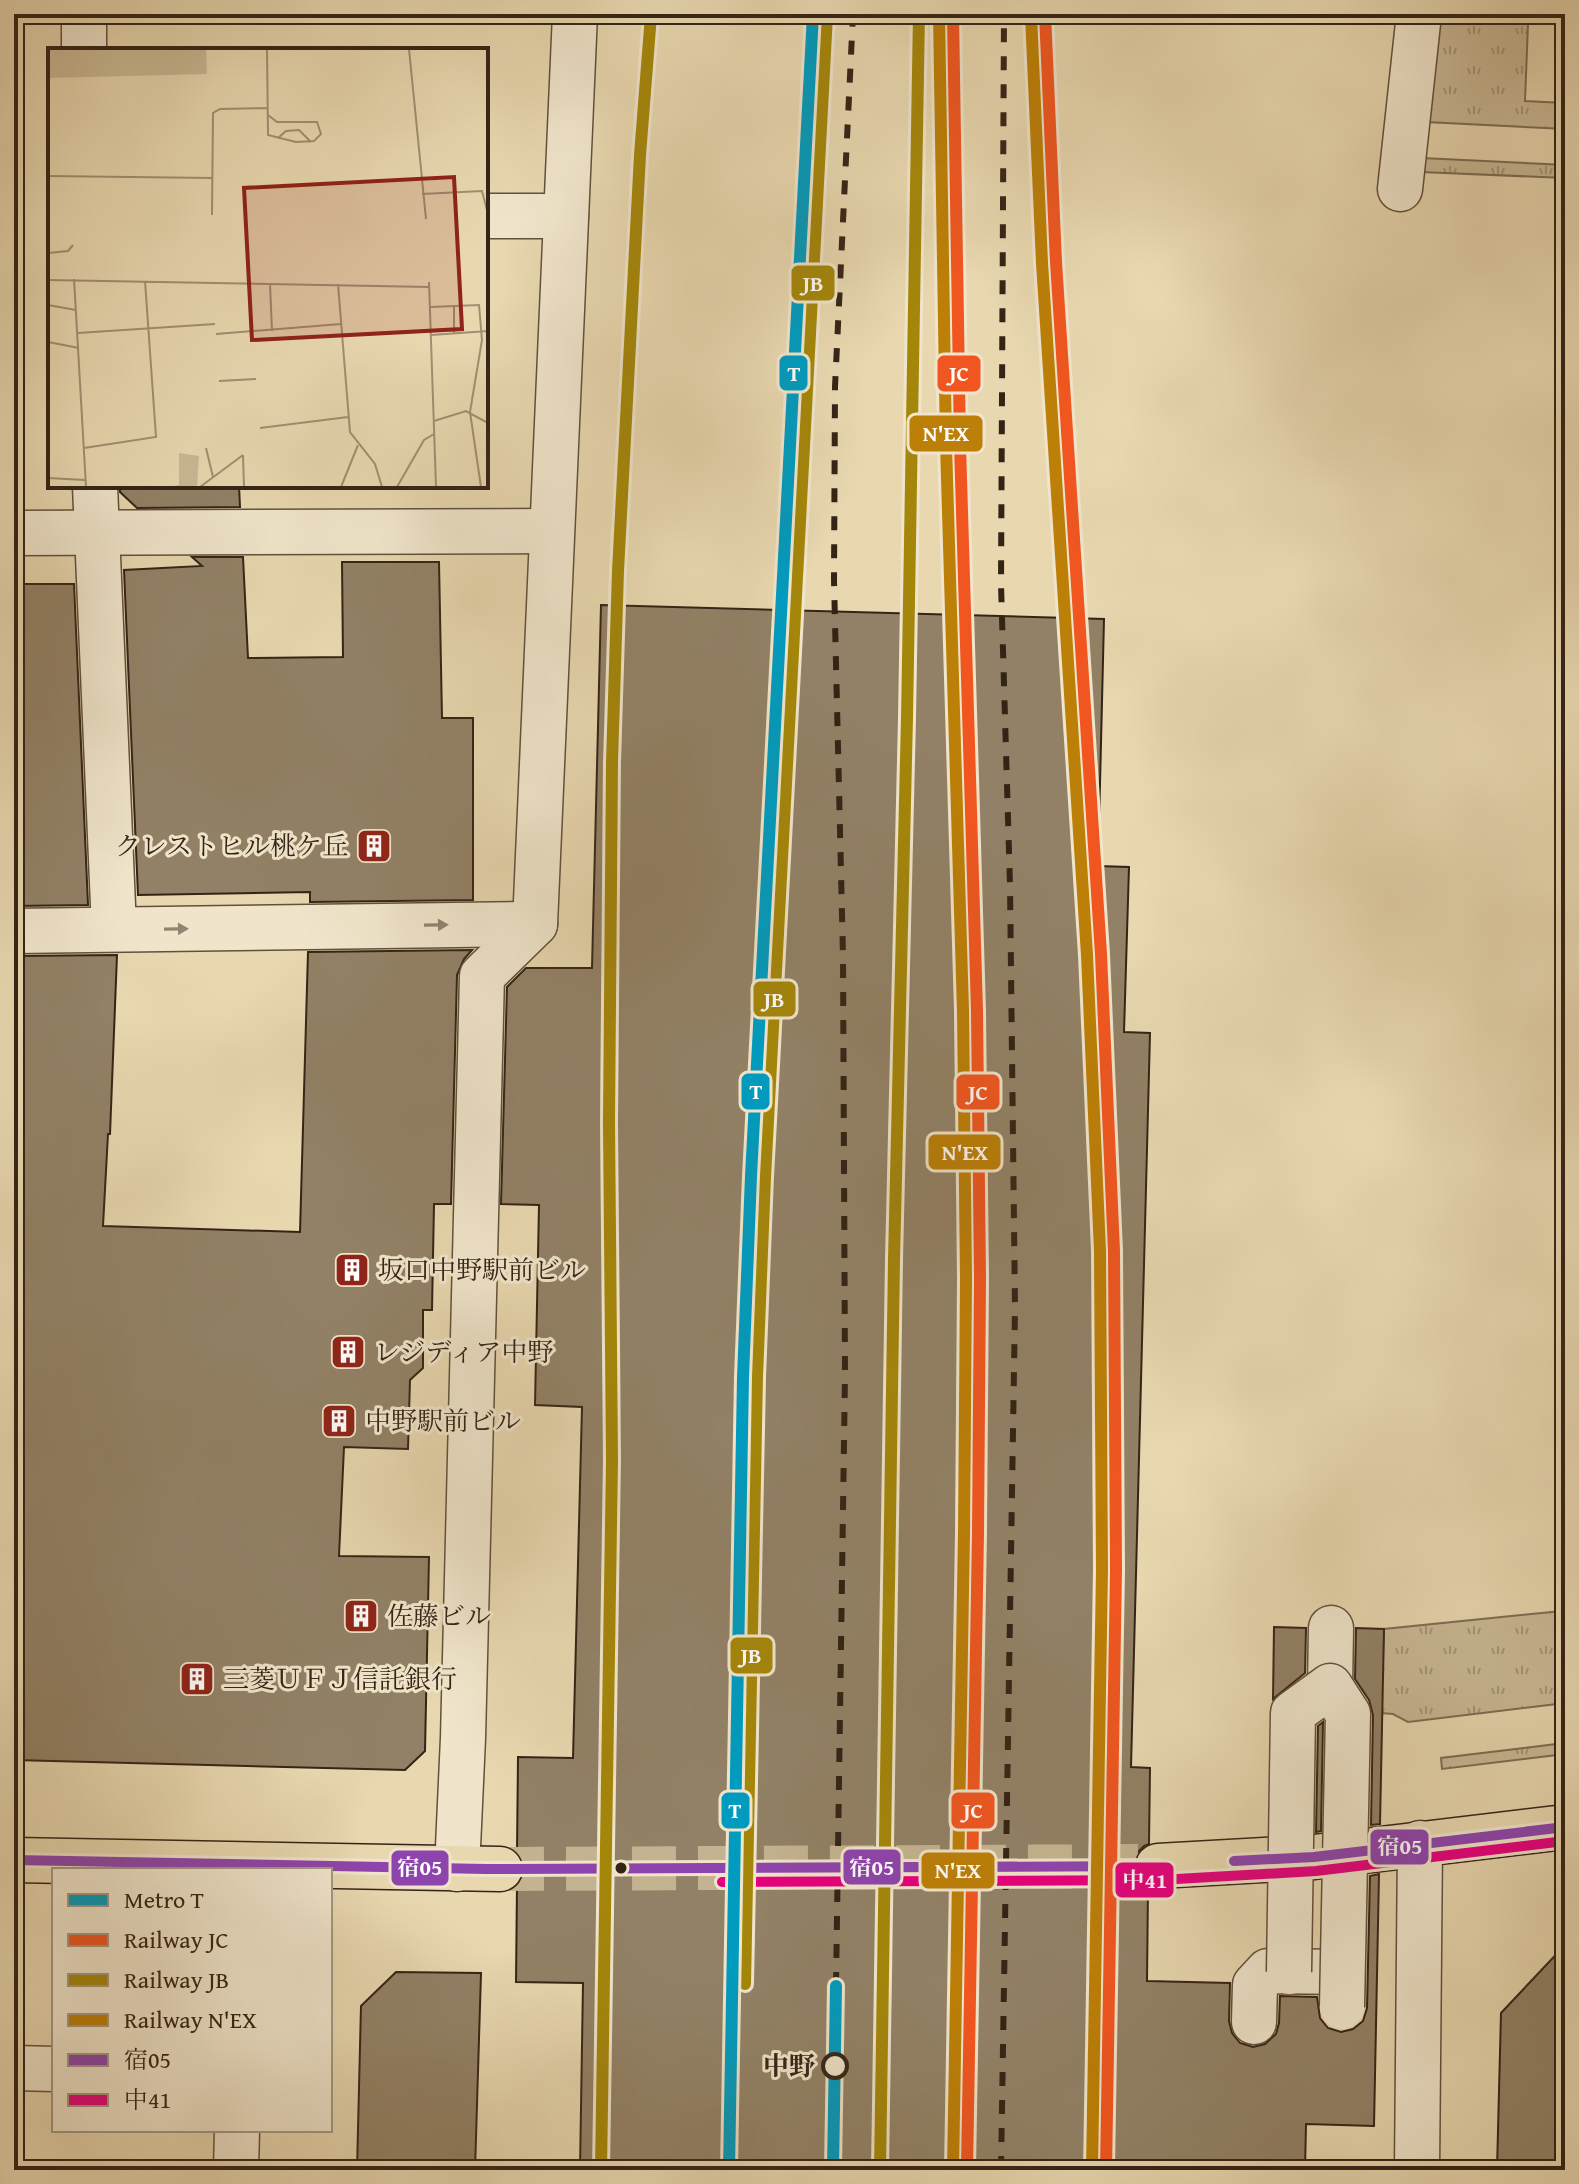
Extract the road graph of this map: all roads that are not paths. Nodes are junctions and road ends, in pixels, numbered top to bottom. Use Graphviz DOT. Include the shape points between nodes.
graph roads {
  1 [pos="84,14"];
  2 [pos="575,14"];
  3 [pos="1419,14"];
  4 [pos="84,48"];
  5 [pos="1400,189"];
  6 [pos="488,216"];
  7 [pos="566,216"];
  8 [pos="95,488"];
  9 [pos="551,531"];
  10 [pos="14,533"];
  11 [pos="97,533"];
  12 [pos="535,924"];
  13 [pos="114,929"];
  14 [pos="14,931"];
  15 [pos="1331,1628"];
  16 [pos="1330,1686"];
  17 [pos="1565,1827"];
  18 [pos="1420,1843"];
  19 [pos="14,1860"];
  20 [pos="1158,1866"];
  21 [pos="246,1867"];
  22 [pos="457,1869"];
  23 [pos="500,1869"];
  24 [pos="1288,1984"];
  25 [pos="1254,2022"];
  26 [pos="14,2068"];
  27 [pos="52,2069"];
  28 [pos="237,2132"];
  29 [pos="236,2170"];
  30 [pos="1417,2170"];
  1 -- 4 [label="street"];
  2 -- 7 [label="street"];
  3 -- 5 [label="street"];
  6 -- 7 [label="street"];
  7 -- 9 [label="street"];
  8 -- 11 [label="street"];
  9 -- 11 [label="street"];
  9 -- 12 [label="street"];
  10 -- 11 [label="street"];
  11 -- 13 [label="street"];
  13 -- 12 [label="street, one-way"];
  12 -- 22 [label="street" via="482,976"];
  13 -- 14 [label="street"];
  15 -- 16 [label="street"];
  16 -- 24 [label="street, bridge" via="1293,1713"];
  16 -- 24 [label="street, bridge" via="1348,1714 1342,1989"];
  17 -- 18 [label="main road"];
  18 -- 20 [label="main road" via="1314,1857"];
  18 -- 30 [label="street"];
  19 -- 21 [label="main road"];
  21 -- 22 [label="main road"];
  22 -- 23 [label="main road"];
  24 -- 25 [label="street" via="1268,1971 1255,1985"];
  26 -- 27 [label="street"];
  28 -- 29 [label="street"];
}
